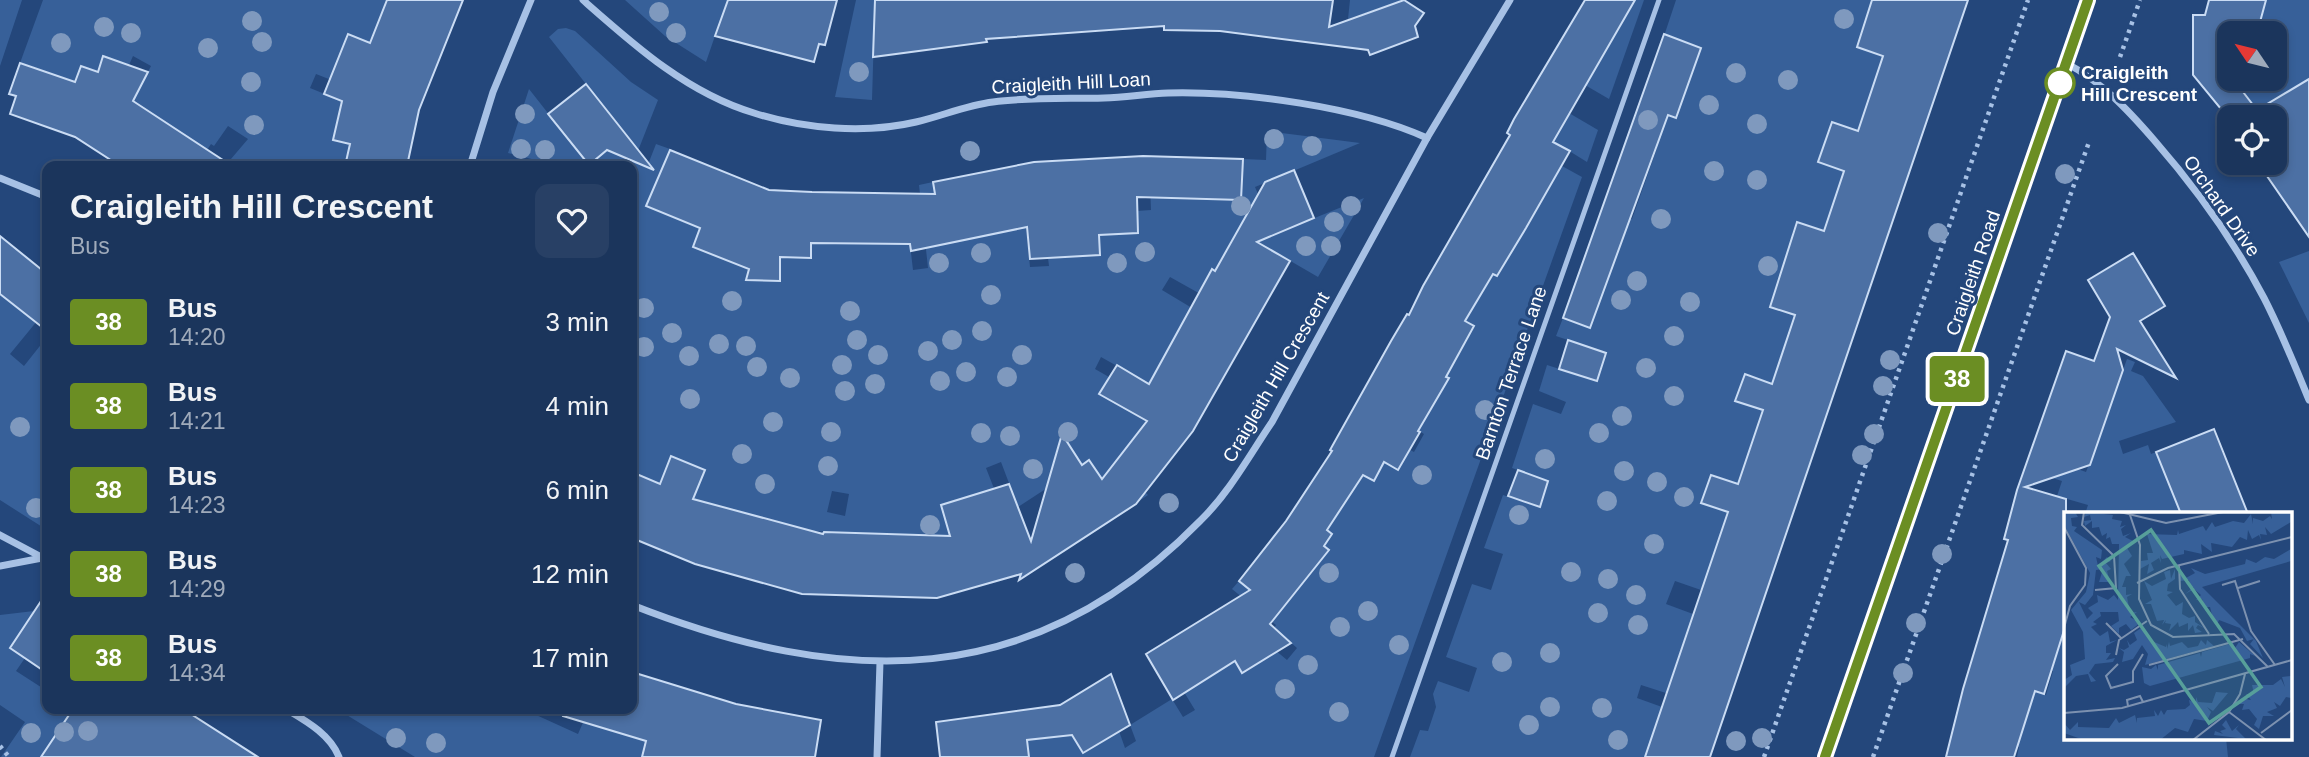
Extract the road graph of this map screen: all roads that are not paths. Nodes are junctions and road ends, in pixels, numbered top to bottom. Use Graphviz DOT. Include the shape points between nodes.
graph roads {
  1 [pos="531,0"];
  2 [pos="583,0"];
  3 [pos="1510,0"];
  4 [pos="1659,0"];
  5 [pos="2088,0"];
  6 [pos="2066,63"];
  7 [pos="1427,138"];
  8 [pos="472,161"];
  9 [pos="0,178"];
  10 [pos="42,195"];
  11 [pos="2309,400"];
  12 [pos="0,535"];
  13 [pos="42,557"];
  14 [pos="42,559"];
  15 [pos="0,566"];
  16 [pos="637,607"];
  17 [pos="880,662"];
  18 [pos="293,714"];
  19 [pos="339,757"];
  20 [pos="877,757"];
  21 [pos="1392,757"];
  22 [pos="1825,757"];
  1 -- 8 [label="street" via="493,92"];
  2 -- 7 [label="street, Craigleith Hill Loan" via="670,72 707,93 753,113 809,126 882,128 990,102 1169,93 1281,101 1381,121"];
  3 -- 7 [label="street, Craigleith Hill Crescent"];
  4 -- 21 [label="lane, Barnton Terrace Lane"];
  5 -- 6 [label="main road, Craigleith Road"];
  6 -- 11 [label="street, Orchard Drive" via="2116,99 2206,205 2263,297"];
  6 -- 22 [label="main road, Craigleith Road"];
  7 -- 17 [label="street, Craigleith Hill Crescent" via="1272,422 1224,494 1192,529 1112,595 1042,630 974,653"];
  9 -- 10 [label="street"];
  12 -- 13 [label="street"];
  14 -- 15 [label="street"];
  16 -- 17 [label="street, Craigleith Hill Crescent" via="738,640 828,659"];
  17 -- 20 [label="street"];
  18 -- 19 [label="street" via="327,737"];
}
